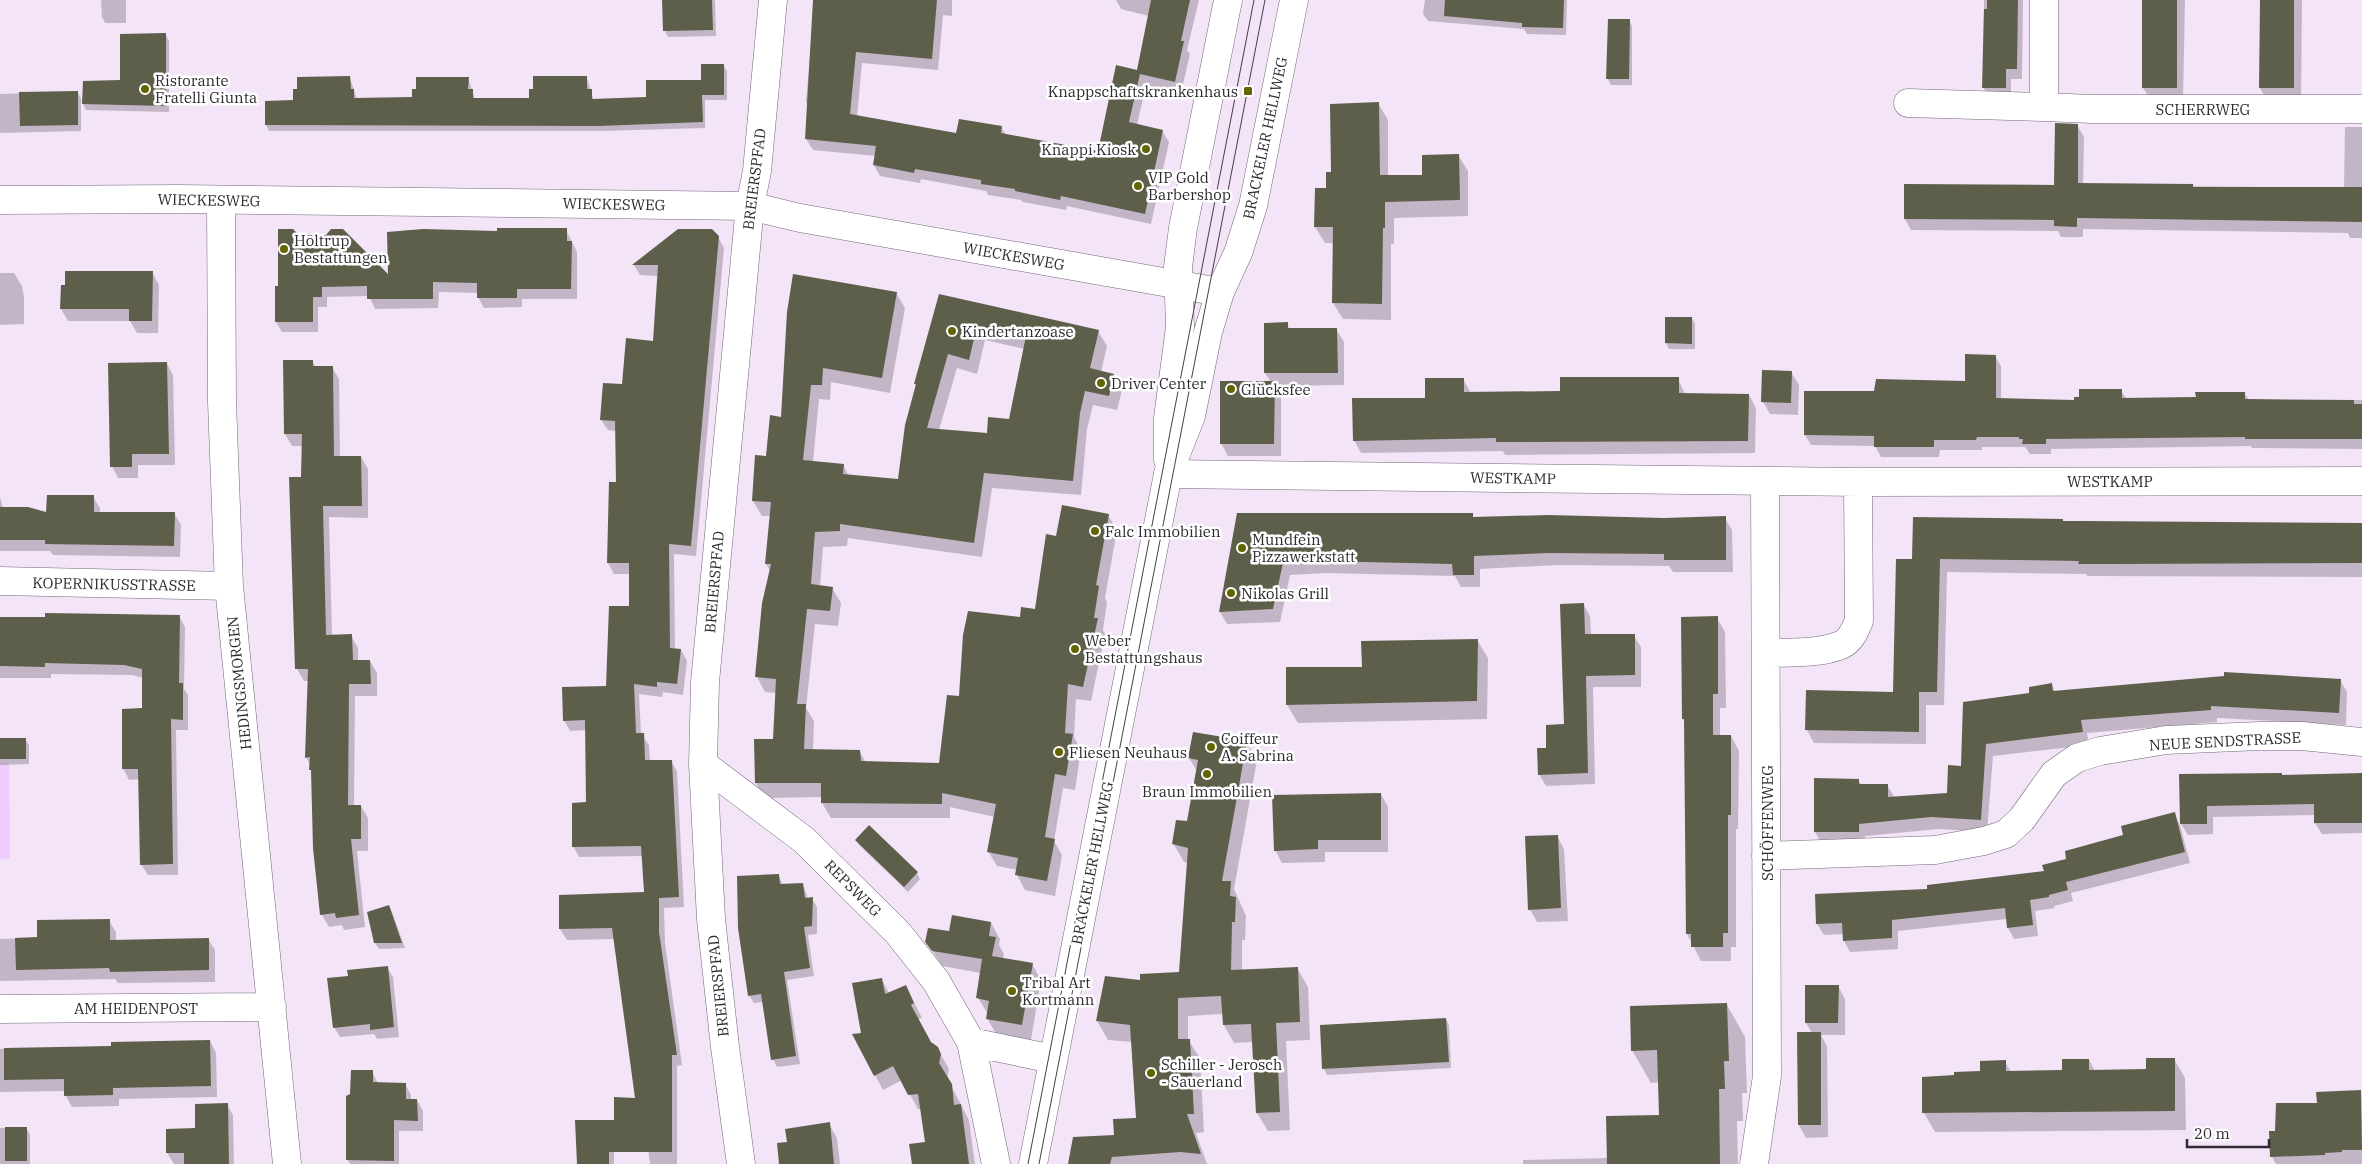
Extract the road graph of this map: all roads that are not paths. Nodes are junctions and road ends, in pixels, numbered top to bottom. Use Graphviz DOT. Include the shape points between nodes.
graph roads {
  1 [pos="773,0"];
  2 [pos="1228,0"];
  3 [pos="1294,0"];
  4 [pos="2044,0"];
  5 [pos="1908,103"];
  6 [pos="2044,107"];
  7 [pos="2362,109"];
  8 [pos="0,200"];
  9 [pos="221,200"];
  10 [pos="750,206"];
  11 [pos="1179,284"];
  12 [pos="1220,292"];
  13 [pos="1168,474"];
  14 [pos="1765,480"];
  15 [pos="2362,481"];
  16 [pos="1858,482"];
  17 [pos="0,581"];
  18 [pos="228,586"];
  19 [pos="1767,653"];
  20 [pos="2362,742"];
  21 [pos="703,764"];
  22 [pos="1766,856"];
  23 [pos="272,1007"];
  24 [pos="0,1010"];
  25 [pos="971,1042"];
  26 [pos="1053,1059"];
  27 [pos="287,1164"];
  28 [pos="741,1164"];
  29 [pos="996,1164"];
  30 [pos="1033,1164"];
  31 [pos="1754,1164"];
  1 -- 10 [label="street, BREIERSPFAD" via="757,171"];
  2 -- 11 [label="street, BRACKELER HELLWEG" via="1183,228"];
  3 -- 12 [label="street, BRACKELER HELLWEG" via="1253,206 1238,253"];
  4 -- 6 [label="street"];
  5 -- 6 [label="street, SCHERRWEG"];
  6 -- 7 [label="street, SCHERRWEG"];
  8 -- 9 [label="street, WIECKESWEG"];
  9 -- 10 [label="street, WIECKESWEG"];
  9 -- 18 [label="street, HEDINGSMORGEN" via="222,402"];
  10 -- 11 [label="street, WIECKESWEG" via="809,220"];
  10 -- 21 [label="street, BREIERSPFAD" via="705,682"];
  11 -- 12 [label="street, WIECKESWEG"];
  11 -- 13 [label="street, BRACKELER HELLWEG" via="1180,327 1168,418"];
  12 -- 13 [label="street, BRACKELER HELLWEG" via="1208,332 1191,416"];
  13 -- 14 [label="street, WESTKAMP"];
  13 -- 26 [label="street, BRACKELER HELLWEG"];
  14 -- 16 [label="street, WESTKAMP"];
  14 -- 19 [label="street, SCHÖFFENWEG"];
  15 -- 16 [label="street, WESTKAMP"];
  16 -- 19 [label="street" via="1859,621 1853,634 1842,645 1822,650"];
  17 -- 18 [label="street, KOPERNIKUSSTRASSE"];
  18 -- 23 [label="street, HEDINGSMORGEN"];
  19 -- 22 [label="street, SCHÖFFENWEG"];
  20 -- 22 [label="street, NEUE SENDSTRASSE" via="2260,736 2166,740 2100,751 2076,758 2054,774 2022,819 2006,834 1984,842 1935,850"];
  21 -- 25 [label="street, REPSWEG" via="804,840 898,934 936,981"];
  21 -- 28 [label="street, BREIERSPFAD" via="711,919"];
  22 -- 31 [label="street, SCHÖFFENWEG" via="1767,1076"];
  23 -- 24 [label="street, AM HEIDENPOST"];
  23 -- 27 [label="street, HEDINGSMORGEN"];
  25 -- 26 [label="street"];
  25 -- 29 [label="street, REPSWEG"];
  26 -- 30 [label="street, BRACKELER HELLWEG"];
}
